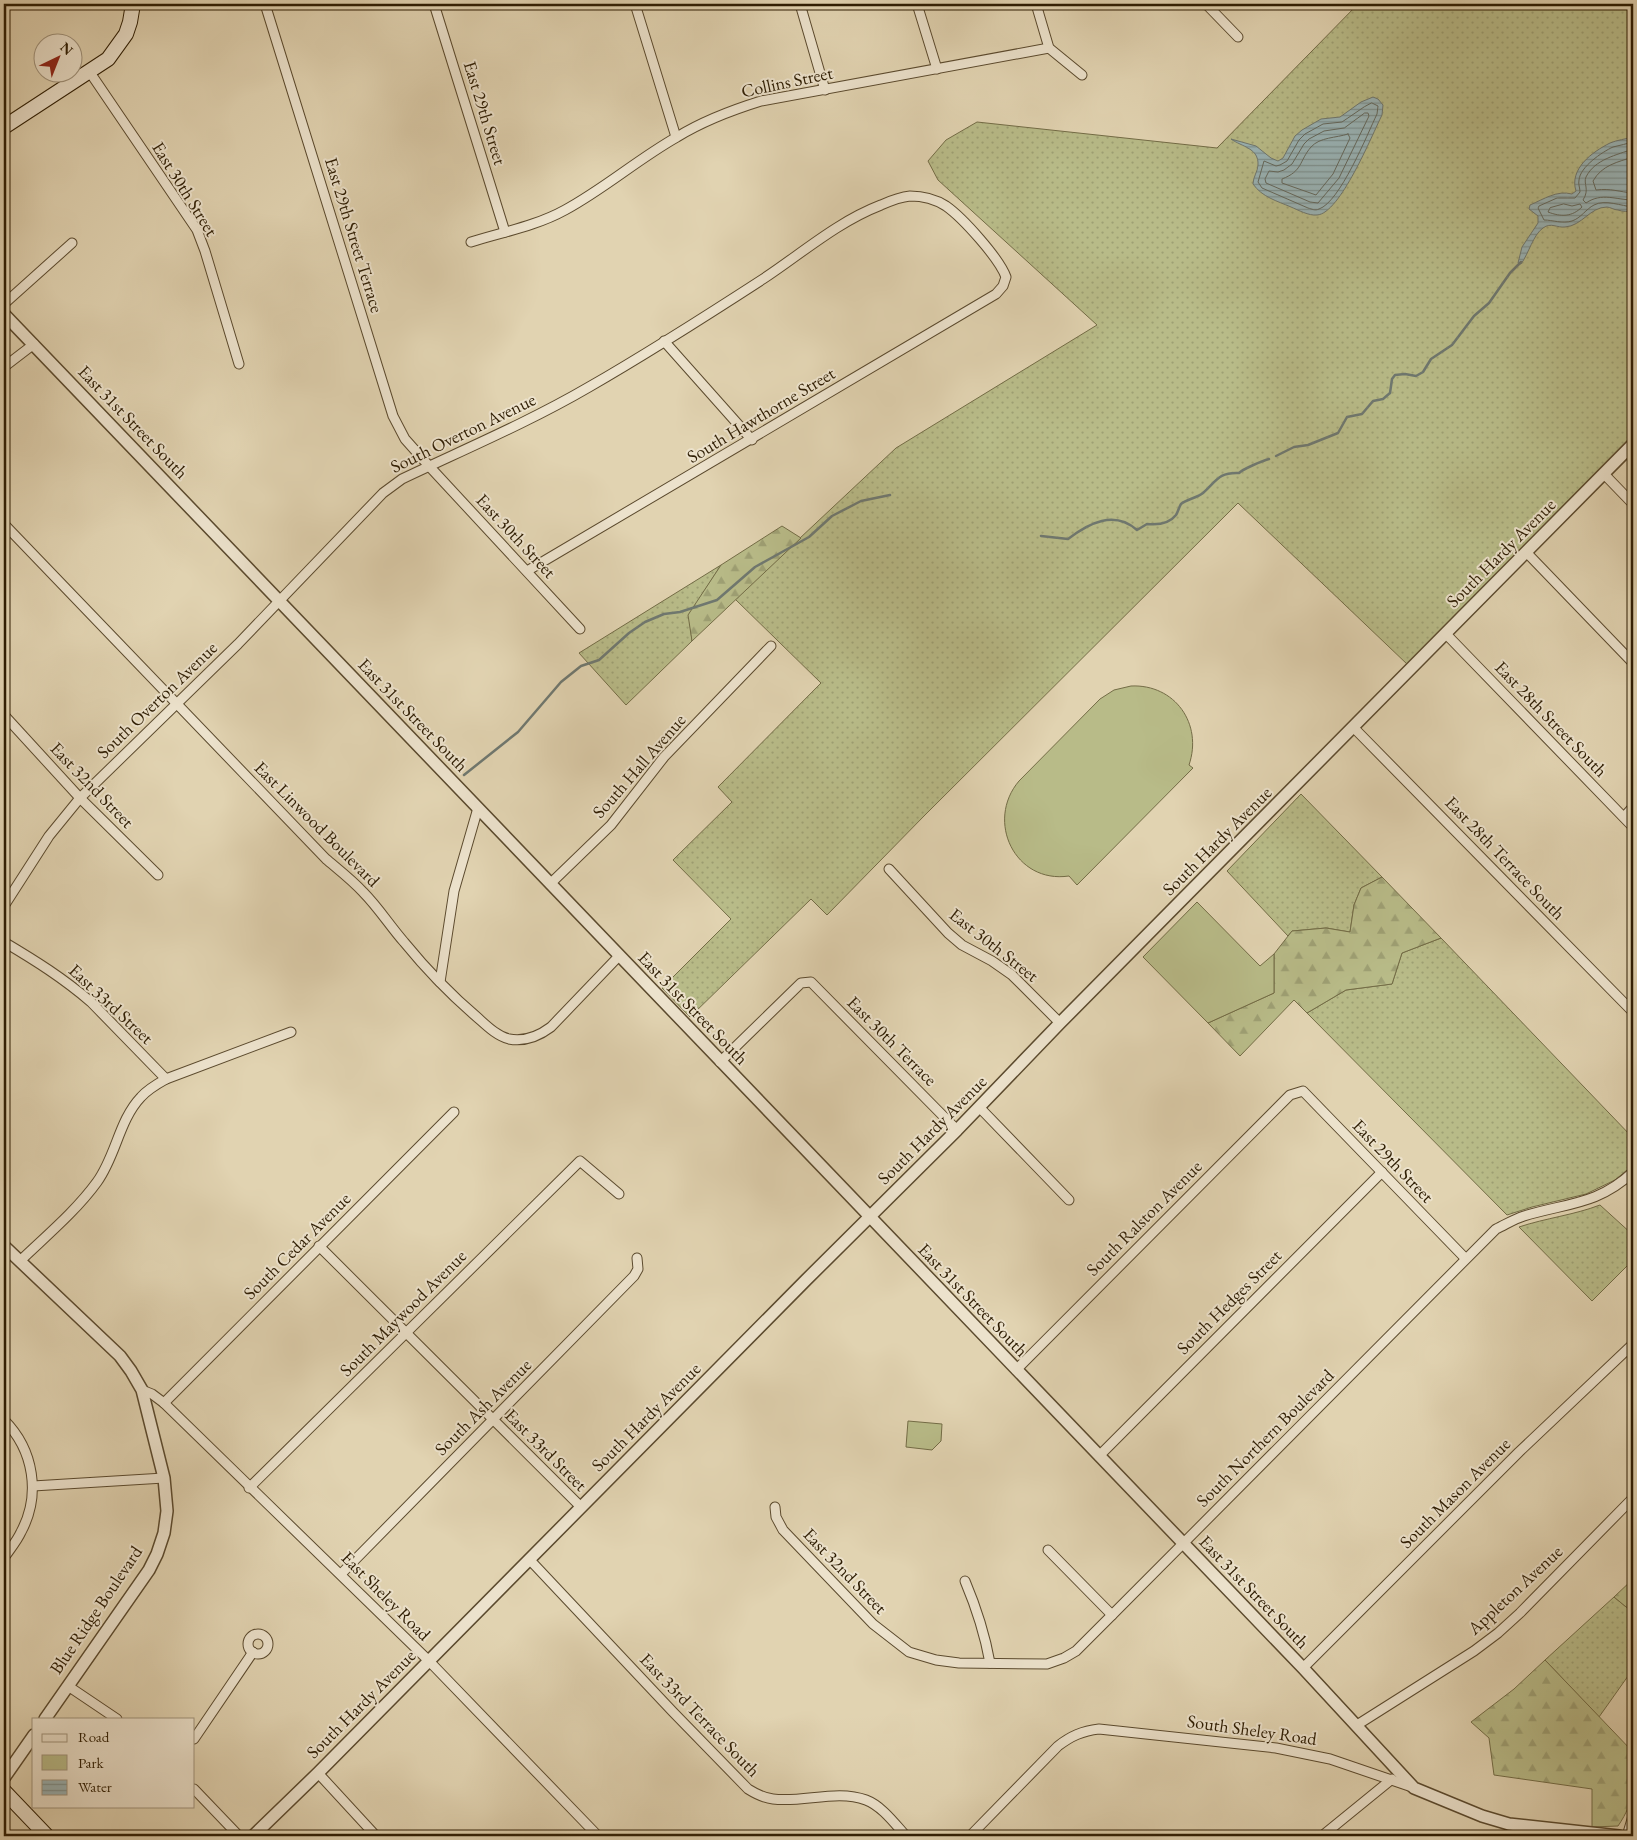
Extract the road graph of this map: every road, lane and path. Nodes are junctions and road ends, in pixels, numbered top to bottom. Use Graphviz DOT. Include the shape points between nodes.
graph roads {
  1 [pos="133,4"];
  2 [pos="265,4"];
  3 [pos="434,4"];
  4 [pos="635,4"];
  5 [pos="800,4"];
  6 [pos="917,4"];
  7 [pos="1036,4"];
  8 [pos="1206,4"];
  9 [pos="1238,37"];
  10 [pos="1049,48"];
  11 [pos="937,69"];
  12 [pos="89,71"];
  13 [pos="1082,75"];
  14 [pos="825,90"];
  15 [pos="4,127"];
  16 [pos="676,137"];
  17 [pos="504,232"];
  18 [pos="72,242"];
  19 [pos="471,242"];
  20 [pos="1006,280"];
  21 [pos="4,304"];
  22 [pos="4,314"];
  23 [pos="664,341"];
  24 [pos="34,344"];
  25 [pos="239,364"];
  26 [pos="4,367"];
  27 [pos="752,440"];
  28 [pos="1633,444"];
  29 [pos="428,466"];
  30 [pos="1604,474"];
  31 [pos="1633,504"];
  32 [pos="4,524"];
  33 [pos="1526,553"];
  34 [pos="528,571"];
  35 [pos="279,601"];
  36 [pos="580,629"];
  37 [pos="1446,634"];
  38 [pos="771,646"];
  39 [pos="1633,663"];
  40 [pos="176,703"];
  41 [pos="4,716"];
  42 [pos="1354,728"];
  43 [pos="80,798"];
  44 [pos="1633,807"];
  45 [pos="478,808"];
  46 [pos="1624,817"];
  47 [pos="1633,827"];
  48 [pos="889,869"];
  49 [pos="158,876"];
  50 [pos="550,884"];
  51 [pos="4,906"];
  52 [pos="4,942"];
  53 [pos="619,956"];
  54 [pos="440,982"];
  55 [pos="1633,1012"];
  56 [pos="1060,1023"];
  57 [pos="291,1032"];
  58 [pos="720,1062"];
  59 [pos="166,1079"];
  60 [pos="1296,1092"];
  61 [pos="980,1108"];
  62 [pos="454,1112"];
  63 [pos="957,1130"];
  64 [pos="1382,1172"];
  65 [pos="1633,1172"];
  66 [pos="619,1194"];
  67 [pos="1070,1200"];
  68 [pos="870,1217"];
  69 [pos="4,1246"];
  70 [pos="319,1246"];
  71 [pos="637,1258"];
  72 [pos="1465,1258"];
  73 [pos="20,1261"];
  74 [pos="407,1333"];
  75 [pos="1633,1344"];
  76 [pos="1016,1370"];
  77 [pos="142,1390"];
  78 [pos="164,1403"];
  79 [pos="4,1420"];
  80 [pos="493,1420"];
  81 [pos="1099,1456"];
  82 [pos="164,1478"];
  83 [pos="33,1486"];
  84 [pos="249,1488"];
  85 [pos="1633,1498"];
  86 [pos="581,1507"];
  87 [pos="775,1507"];
  88 [pos="1183,1544"];
  89 [pos="1048,1550"];
  90 [pos="4,1558"];
  91 [pos="529,1559"];
  92 [pos="341,1574"];
  93 [pos="965,1580"];
  94 [pos="1112,1614"];
  95 [pos="905,1649"];
  96 [pos="253,1652"];
  97 [pos="428,1661"];
  98 [pos="990,1663"];
  99 [pos="1303,1668"];
  100 [pos="68,1686"];
  101 [pos="46,1718"];
  102 [pos="116,1718"];
  103 [pos="1357,1725"];
  104 [pos="32,1738"];
  105 [pos="195,1738"];
  106 [pos="318,1773"];
  107 [pos="4,1778"];
  108 [pos="1392,1779"];
  109 [pos="1414,1788"];
  110 [pos="195,1790"];
  111 [pos="4,1791"];
  112 [pos="1633,1816"];
  113 [pos="47,1836"];
  114 [pos="239,1836"];
  115 [pos="253,1836"];
  116 [pos="376,1836"];
  117 [pos="598,1836"];
  118 [pos="906,1836"];
  119 [pos="970,1836"];
  120 [pos="1322,1836"];
  121 [pos="1619,1836"];
  122 [pos="1627,1836"];
  1 -- 12 [label="main road" via="123,40 108,58"];
  2 -- 29 [label="street, East 29th Street Terrace" via="393,416 405,439"];
  3 -- 17 [label="street, East 29th Street"];
  4 -- 16 [label="street"];
  5 -- 14 [label="street"];
  6 -- 11 [label="street"];
  7 -- 10 [label="street"];
  8 -- 9 [label="street"];
  10 -- 11 [label="street, Collins Street"];
  10 -- 13 [label="street"];
  11 -- 14 [label="street, Collins Street"];
  12 -- 15 [label="main road"];
  12 -- 25 [label="street, East 30th Street" via="197,230"];
  14 -- 16 [label="street, Collins Street" via="748,104"];
  16 -- 17 [label="street, Collins Street" via="564,211"];
  17 -- 19 [label="street, Collins Street"];
  18 -- 21 [label="street"];
  20 -- 23 [label="street, South Overton Avenue" via="996,257 945,205 913,196 897,198 847,221"];
  20 -- 27 [label="street, South Hawthorne Street" via="996,294"];
  22 -- 24 [label="street, East 31st Street South"];
  23 -- 27 [label="street"];
  23 -- 29 [label="street, South Overton Avenue" via="544,412"];
  24 -- 26 [label="street"];
  24 -- 35 [label="street, East 31st Street South"];
  27 -- 34 [label="street, South Hawthorne Street"];
  28 -- 30 [label="street, South Hardy Avenue"];
  29 -- 34 [label="street, East 30th Street"];
  29 -- 35 [label="street, South Overton Avenue" via="402,478 383,493"];
  30 -- 31 [label="street"];
  30 -- 33 [label="street, South Hardy Avenue"];
  32 -- 40 [label="street, East Linwood Boulevard"];
  33 -- 37 [label="street, South Hardy Avenue"];
  33 -- 39 [label="street"];
  34 -- 36 [label="street, East 30th Street"];
  35 -- 40 [label="street, South Overton Avenue"];
  35 -- 45 [label="street, East 31st Street South"];
  37 -- 42 [label="street, South Hardy Avenue"];
  37 -- 46 [label="street, East 28th Street South"];
  38 -- 50 [label="street, South Hall Avenue" via="664,757 611,825"];
  40 -- 43 [label="street, South Overton Avenue"];
  40 -- 54 [label="street, East Linwood Boulevard" via="326,859 363,892"];
  41 -- 43 [label="street, East 32nd Street"];
  42 -- 55 [label="street, East 28th Terrace South"];
  42 -- 56 [label="street, South Hardy Avenue"];
  43 -- 49 [label="street, East 32nd Street"];
  43 -- 51 [label="street, South Overton Avenue" via="48,836"];
  44 -- 46 [label="street"];
  45 -- 50 [label="street, East 31st Street South"];
  45 -- 54 [label="street" via="454,891"];
  46 -- 47 [label="street, East 28th Street South"];
  48 -- 56 [label="street, East 30th Street" via="948,933 1012,975"];
  50 -- 53 [label="street, East 31st Street South"];
  52 -- 59 [label="street, East 33rd Street" via="47,967 78,991"];
  53 -- 54 [label="street, East Linwood Boulevard" via="551,1027 531,1038 514,1039 497,1034"];
  53 -- 58 [label="street, East 31st Street South"];
  56 -- 61 [label="street, South Hardy Avenue"];
  57 -- 59 [label="street"];
  58 -- 63 [label="street, East 30th Terrace" via="801,983 811,982"];
  58 -- 68 [label="street, East 31st Street South"];
  59 -- 73 [label="street" via="140,1097 110,1159 85,1197"];
  60 -- 64 [label="street, East 29th Street" via="1303,1091"];
  60 -- 76 [label="street, South Ralston Avenue" via="1290,1094"];
  61 -- 63 [label="street, South Hardy Avenue"];
  61 -- 67 [label="street"];
  62 -- 70 [label="street, South Cedar Avenue"];
  63 -- 68 [label="street, South Hardy Avenue"];
  64 -- 72 [label="street, East 29th Street"];
  64 -- 81 [label="street, South Hedges Street"];
  65 -- 72 [label="street, South Northern Boulevard" via="1617,1186 1587,1201 1513,1220 1496,1229"];
  66 -- 74 [label="street, South Maywood Avenue" via="580,1161"];
  68 -- 76 [label="street, East 31st Street South"];
  68 -- 86 [label="street, South Hardy Avenue"];
  69 -- 73 [label="street, Blue Ridge Boulevard"];
  70 -- 74 [label="street, East 33rd Street"];
  70 -- 78 [label="street, South Cedar Avenue"];
  71 -- 80 [label="street, South Ash Avenue" via="638,1269 634,1276"];
  72 -- 88 [label="street, South Northern Boulevard"];
  73 -- 77 [label="street, Blue Ridge Boulevard" via="120,1356"];
  74 -- 80 [label="street, East 33rd Street"];
  74 -- 84 [label="street, South Maywood Avenue"];
  75 -- 99 [label="street, South Mason Avenue" via="1519,1452"];
  76 -- 81 [label="street, East 31st Street South"];
  77 -- 78 [label="street, East Sheley Road"];
  77 -- 82 [label="street, Blue Ridge Boulevard"];
  78 -- 84 [label="street, East Sheley Road"];
  79 -- 83 [label="street" via="25,1452"];
  80 -- 86 [label="street, East 33rd Street"];
  80 -- 92 [label="street, South Ash Avenue"];
  81 -- 88 [label="street, East 31st Street South"];
  82 -- 83 [label="street"];
  82 -- 100 [label="street, Blue Ridge Boulevard" via="168,1511 157,1554"];
  83 -- 90 [label="street" via="27,1520"];
  84 -- 92 [label="street, East Sheley Road"];
  85 -- 103 [label="street, Appleton Avenue" via="1498,1633"];
  86 -- 91 [label="street, South Hardy Avenue"];
  87 -- 95 [label="street, East 32nd Street" via="776,1518 783,1530 873,1624"];
  88 -- 94 [label="street, South Northern Boulevard"];
  88 -- 99 [label="street, East 31st Street South"];
  89 -- 94 [label="street"];
  91 -- 97 [label="street, South Hardy Avenue"];
  91 -- 118 [label="street, East 33rd Terrace South" via="748,1789 774,1799 851,1796 880,1810"];
  92 -- 97 [label="street, East Sheley Road"];
  93 -- 98 [label="street"];
  94 -- 98 [label="street, South Northern Boulevard" via="1076,1651 1064,1658 1047,1664"];
  95 -- 98 [label="street, South Northern Boulevard" via="936,1660"];
  96 -- 105 [label="street"];
  97 -- 106 [label="street, South Hardy Avenue"];
  97 -- 117 [label="street, East Sheley Road"];
  99 -- 103 [label="street, East 31st Street South"];
  100 -- 101 [label="street, Blue Ridge Boulevard"];
  100 -- 102 [label="street"];
  103 -- 109 [label="street, East 31st Street South"];
  104 -- 107 [label="street"];
  106 -- 115 [label="street, South Hardy Avenue"];
  106 -- 116 [label="street"];
  108 -- 109 [label="street, South Sheley Road"];
  108 -- 119 [label="street, South Sheley Road" via="1276,1748 1087,1731 1071,1736 1058,1746"];
  108 -- 120 [label="street"];
  109 -- 121 [label="street, South Sheley Road" via="1508,1824"];
  110 -- 114 [label="street"];
  111 -- 113 [label="main road"];
  112 -- 122 [label="street"];
}
